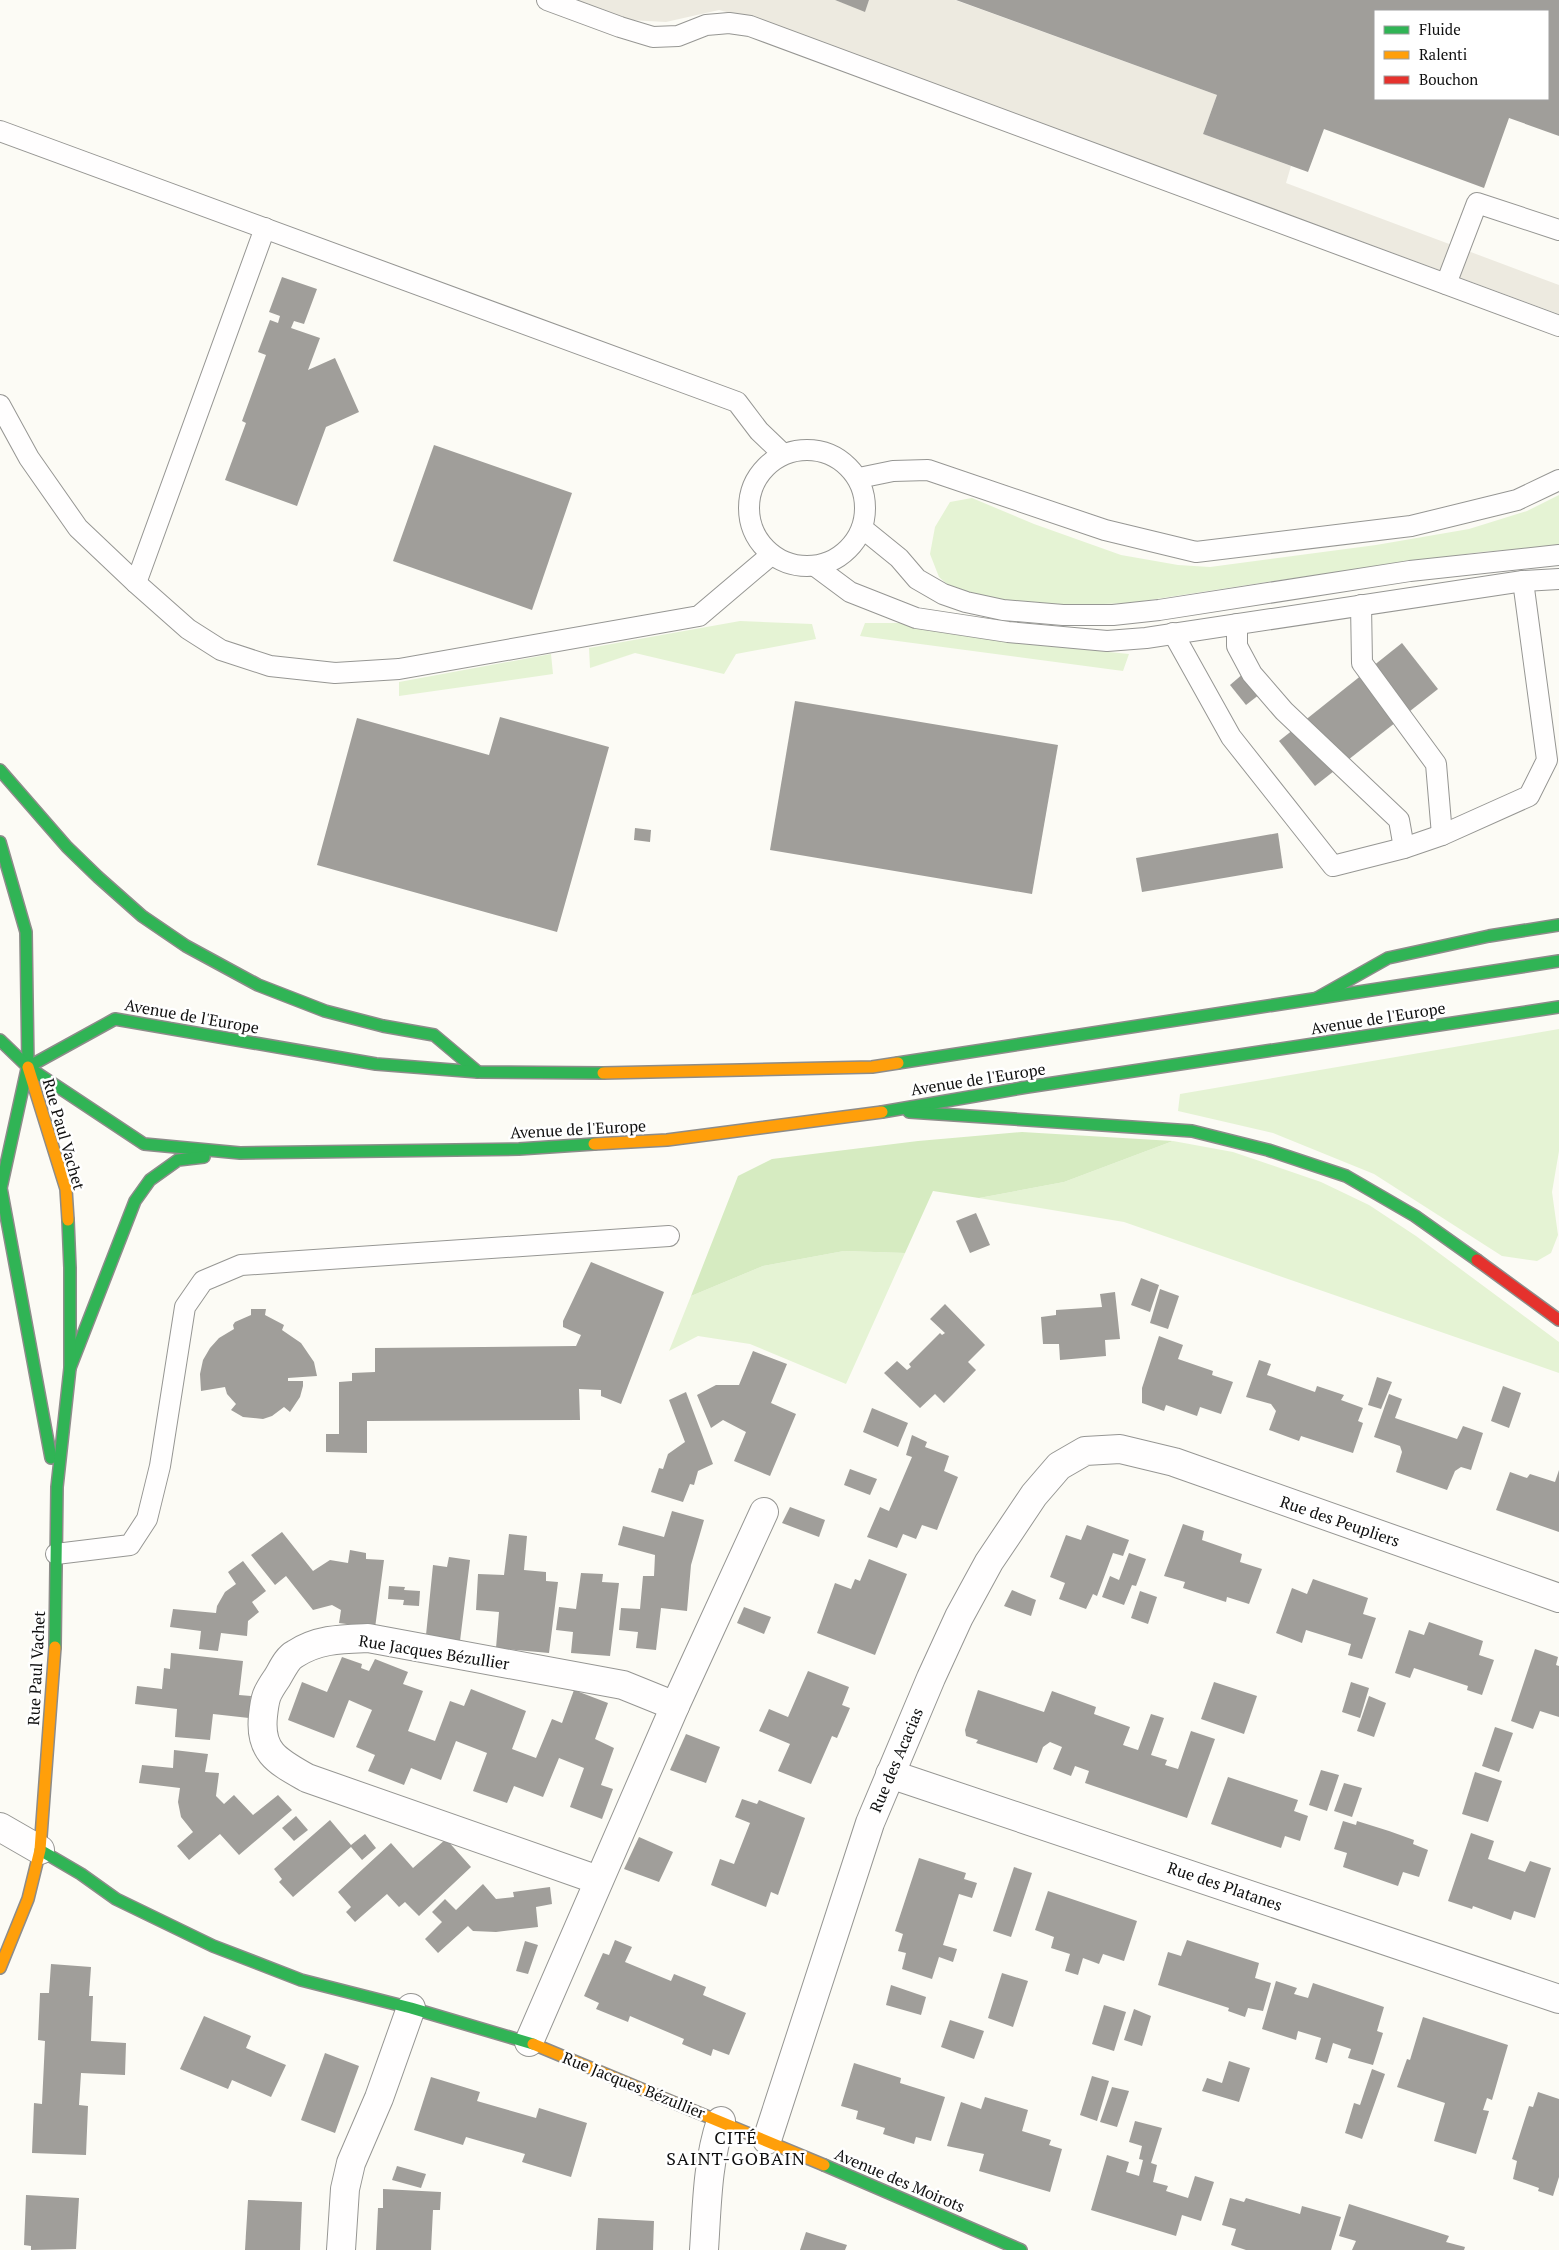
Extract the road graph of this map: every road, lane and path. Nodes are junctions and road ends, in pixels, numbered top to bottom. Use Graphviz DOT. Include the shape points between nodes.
graph roads {
  1 [pos="547,0"];
  2 [pos="0,131"];
  3 [pos="265,228"];
  4 [pos="1559,230"];
  5 [pos="1446,284"];
  6 [pos="1559,326"];
  7 [pos="0,405"];
  8 [pos="783,454"];
  9 [pos="858,478"];
  10 [pos="1559,480"];
  11 [pos="862,528"];
  12 [pos="772,555"];
  13 [pos="1559,555"];
  14 [pos="815,566"];
  15 [pos="1559,579"];
  16 [pos="1523,580"];
  17 [pos="136,583"];
  18 [pos="1361,605"];
  19 [pos="1237,624"];
  20 [pos="1173,633"];
  21 [pos="0,770"];
  22 [pos="1442,835"];
  23 [pos="0,842"];
  24 [pos="1404,848"];
  25 [pos="1559,925"];
  26 [pos="1559,961"];
  27 [pos="1311,1001"];
  28 [pos="1559,1007"];
  29 [pos="0,1040"];
  30 [pos="9,1064"];
  31 [pos="28,1067"];
  32 [pos="478,1072"];
  33 [pos="886,1111"];
  34 [pos="240,1153"];
  35 [pos="669,1236"];
  36 [pos="1559,1320"];
  37 [pos="70,1368"];
  38 [pos="1120,1449"];
  39 [pos="57,1487"];
  40 [pos="764,1512"];
  41 [pos="56,1554"];
  42 [pos="1559,1598"];
  43 [pos="675,1706"];
  44 [pos="890,1774"];
  45 [pos="0,1827"];
  46 [pos="40,1850"];
  47 [pos="598,1880"];
  48 [pos="0,1968"];
  49 [pos="1559,1999"];
  50 [pos="411,2008"];
  51 [pos="529,2042"];
  52 [pos="720,2121"];
  53 [pos="767,2140"];
  54 [pos="341,2250"];
  55 [pos="704,2250"];
  56 [pos="1021,2250"];
  1 -- 5 [label="lane" via="653,37 678,36 718,24 750,26"];
  2 -- 3 [label="lane"];
  3 -- 8 [label="lane" via="737,402 759,431"];
  3 -- 17 [label="lane"];
  4 -- 5 [label="lane" via="1477,203"];
  5 -- 6 [label="lane"];
  7 -- 17 [label="lane" via="28,458 78,528"];
  8 -- 9 [label="lane" via="812,449 832,454"];
  8 -- 12 [label="lane" via="766,465 752,486 748,506 757,540"];
  9 -- 10 [label="lane" via="893,471 928,470 1105,530 1196,552 1411,526 1517,500"];
  9 -- 11 [label="lane" via="866,498"];
  11 -- 13 [label="lane" via="917,579 943,594 1003,610 1063,615 1112,615 1159,610 1410,571"];
  11 -- 14 [label="lane" via="852,546 835,560"];
  12 -- 14 [label="lane" via="795,566"];
  12 -- 17 [label="lane" via="699,616 399,669 335,673 270,666 221,650 188,629"];
  14 -- 20 [label="lane" via="850,592 916,618 1008,632 1107,641"];
  15 -- 16 [label="lane"];
  16 -- 18 [label="lane"];
  16 -- 22 [label="lane" via="1548,760 1529,796"];
  18 -- 19 [label="lane"];
  18 -- 22 [label="lane" via="1362,663 1436,764"];
  19 -- 20 [label="lane"];
  19 -- 24 [label="lane" via="1237,646 1252,674 1284,711 1399,820"];
  20 -- 24 [label="lane" via="1231,737 1333,866"];
  21 -- 32 [label="main road" via="67,847 98,877 142,916 186,946 258,985 325,1011 434,1035"];
  22 -- 24 [label="lane"];
  23 -- 31 [label="main road" via="26,932"];
  25 -- 27 [label="main road" via="1388,958"];
  26 -- 27 [label="main road, Avenue de l'Europe"];
  27 -- 32 [label="main road, Avenue de l'Europe" via="872,1067 645,1074"];
  28 -- 33 [label="main road, Avenue de l'Europe"];
  29 -- 31 [label="main road"];
  30 -- 31 [label="main road"];
  31 -- 32 [label="main road, Avenue de l'Europe" via="115,1019 376,1064"];
  31 -- 34 [label="main road, Avenue de l'Europe" via="144,1144"];
  31 -- 37 [label="main road, Rue Paul Vachet" via="66,1189"];
  31 -- 39 [label="main road, Rue Paul Vachet" via="1,1188"];
  33 -- 34 [label="main road, Avenue de l'Europe" via="667,1140 519,1149"];
  33 -- 36 [label="main road" via="1192,1130 1268,1150 1346,1176 1408,1212"];
  34 -- 37 [label="main road" via="178,1160 150,1180 135,1201"];
  35 -- 41 [label="lane" via="241,1265 203,1281 185,1307 160,1466 147,1519 130,1545"];
  37 -- 39 [label="main road, Rue Paul Vachet"];
  38 -- 42 [label="street, Rue des Peupliers" via="1174,1462"];
  38 -- 44 [label="street, Rue des Acacias" via="1085,1451 1059,1466 1034,1495 989,1562 959,1617"];
  39 -- 41 [label="main road, Rue Paul Vachet"];
  40 -- 43 [label="street"];
  41 -- 46 [label="main road, Rue Paul Vachet" via="55,1654"];
  43 -- 47 [label="street"];
  43 -- 47 [label="street, Rue Jacques Bézullier" via="624,1685 368,1638 326,1640 292,1655 265,1694 261,1733 268,1749 279,1762 307,1778"];
  44 -- 49 [label="street, Rue des Platanes"];
  44 -- 53 [label="street, Rue des Acacias" via="870,1823"];
  45 -- 46 [label="street, Rue Jacques Bézullier"];
  46 -- 48 [label="main road, Rue Paul Vachet" via="28,1899"];
  46 -- 50 [label="main road, Rue Jacques Bézullier" via="116,1898 213,1946 301,1980"];
  47 -- 51 [label="street"];
  50 -- 51 [label="main road, Rue Jacques Bézullier"];
  50 -- 54 [label="street" via="351,2164 345,2189"];
  51 -- 52 [label="main road, Rue Jacques Bézullier"];
  52 -- 53 [label="main road, Rue Jacques Bézullier"];
  52 -- 55 [label="street" via="708,2175"];
  53 -- 56 [label="main road, Avenue des Moirots"];
}
